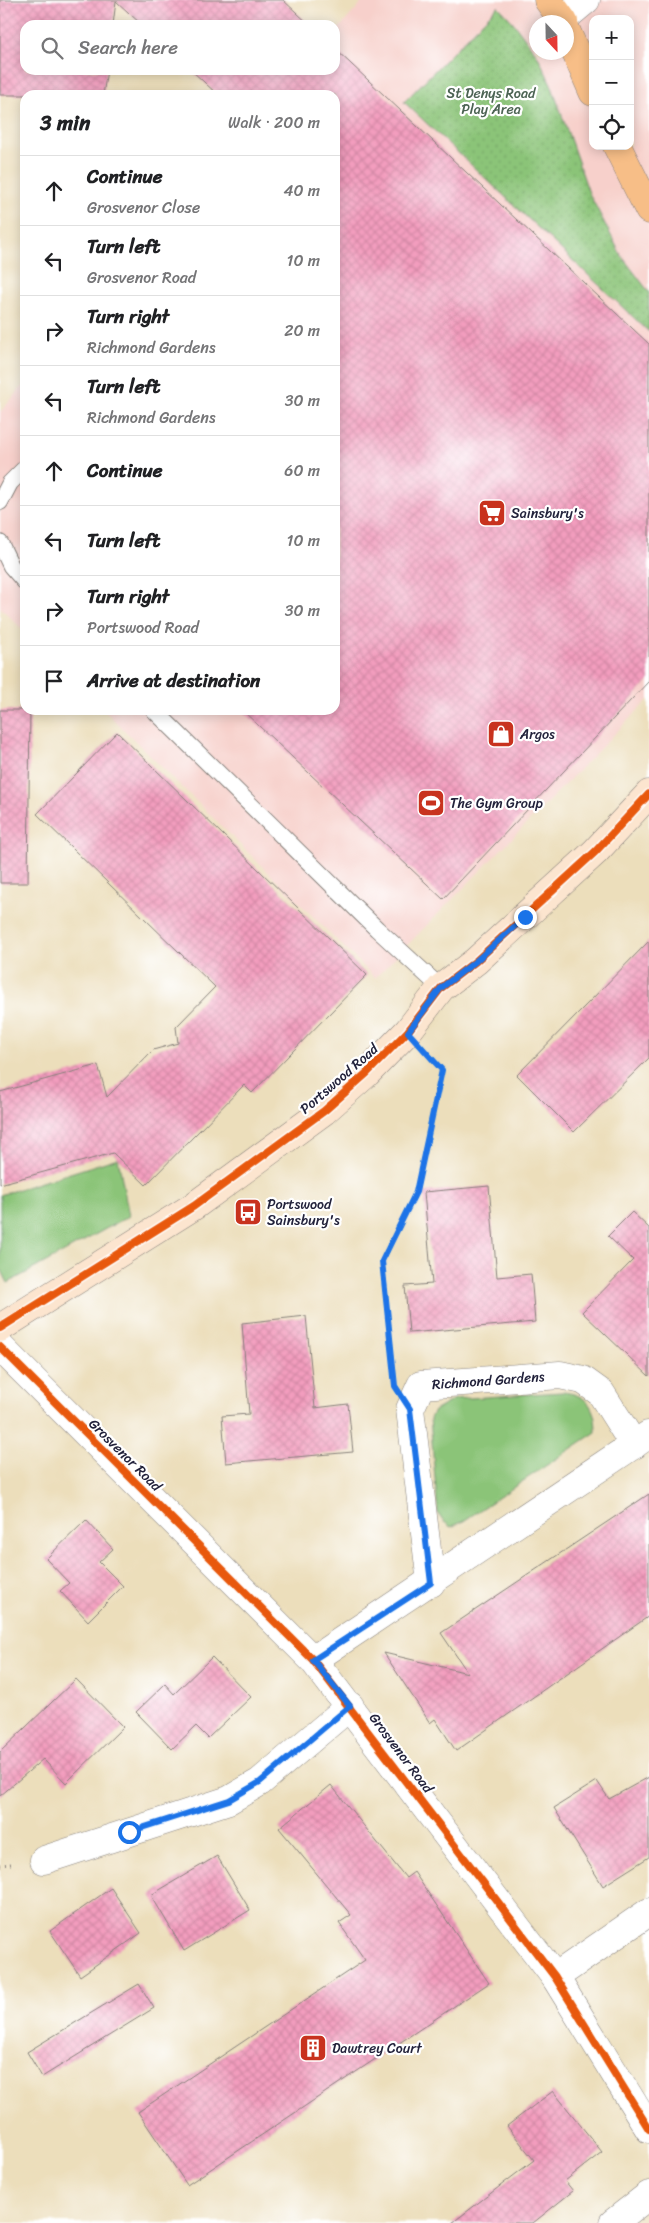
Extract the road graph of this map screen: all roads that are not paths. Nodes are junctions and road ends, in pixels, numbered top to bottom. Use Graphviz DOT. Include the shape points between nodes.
graph roads {
  1 [pos="586,0"];
  2 [pos="564,15"];
  3 [pos="574,49"];
  4 [pos="589,83"];
  5 [pos="619,150"];
  6 [pos="649,210"];
  7 [pos="20,473"];
  8 [pos="0,502"];
  9 [pos="0,542"];
  10 [pos="20,576"];
  11 [pos="159,715"];
  12 [pos="649,794"];
  13 [pos="441,988"];
  14 [pos="0,1328"];
  15 [pos="0,1347"];
  16 [pos="641,1440"];
  17 [pos="431,1583"];
  18 [pos="313,1660"];
  19 [pos="350,1706"];
  20 [pos="44,1860"];
  21 [pos="649,1912"];
  22 [pos="555,1977"];
  23 [pos="649,2129"];
  24 [pos="649,2195"];
  25 [pos="613,2223"];
  1 -- 2 [label="street"];
  3 -- 4 [label="main road"];
  5 -- 6 [label="main road"];
  7 -- 8 [label="lane" via="10,483"];
  9 -- 10 [label="lane" via="11,566"];
  11 -- 13 [label="lane"];
  12 -- 13 [label="street, Portswood Road" via="588,858 476,961"];
  13 -- 14 [label="street, Portswood Road" via="408,1032 367,1073 264,1157 178,1217"];
  15 -- 18 [label="street, Grosvenor Road"];
  16 -- 17 [label="street, Richmond Gardens"];
  16 -- 17 [label="street, Richmond Gardens" via="601,1393 583,1380 560,1374 421,1385 410,1409"];
  17 -- 18 [label="street, Richmond Gardens"];
  18 -- 19 [label="street, Grosvenor Road"];
  19 -- 20 [label="street" via="260,1782 229,1800"];
  19 -- 22 [label="street, Grosvenor Road"];
  21 -- 22 [label="street"];
  22 -- 23 [label="street, Grosvenor Road"];
  24 -- 25 [label="street"];
}
